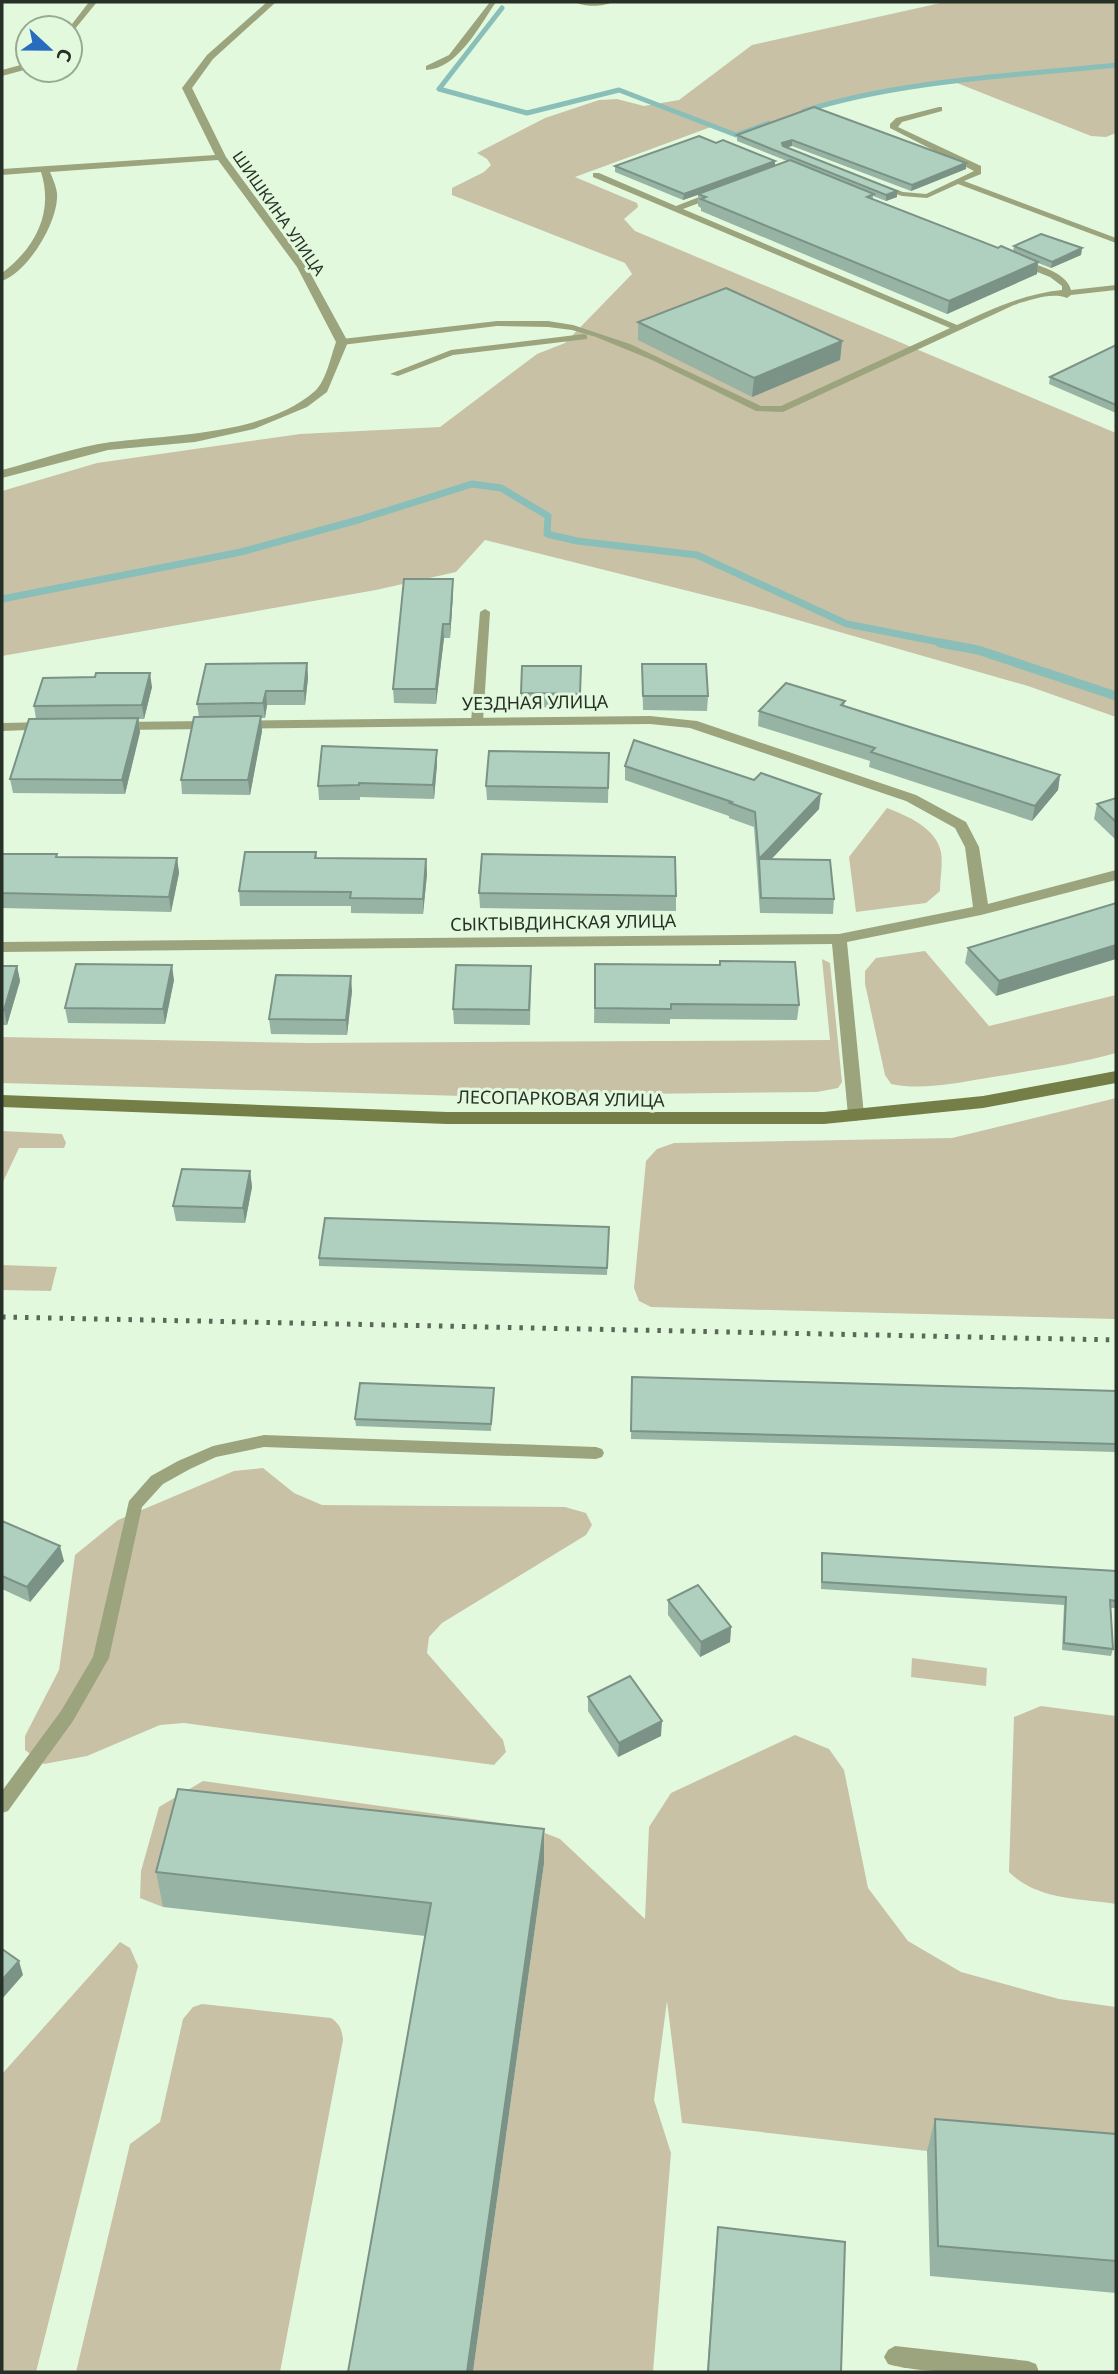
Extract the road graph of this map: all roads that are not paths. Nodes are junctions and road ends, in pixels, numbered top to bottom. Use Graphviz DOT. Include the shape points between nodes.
graph roads {
  1 [pos="272,2"];
  2 [pos="493,2"];
  3 [pos="579,2"];
  4 [pos="608,2"];
  5 [pos="429,68"];
  6 [pos="939,108"];
  7 [pos="220,157"];
  8 [pos="45,170"];
  9 [pos="2,172"];
  10 [pos="596,175"];
  11 [pos="958,181"];
  12 [pos="877,185"];
  13 [pos="726,190"];
  14 [pos="676,209"];
  15 [pos="1116,242"];
  16 [pos="1015,260"];
  17 [pos="2,278"];
  18 [pos="1116,288"];
  19 [pos="1068,295"];
  20 [pos="957,328"];
  21 [pos="607,337"];
  22 [pos="342,342"];
  23 [pos="396,374"];
  24 [pos="2,474"];
  25 [pos="485,612"];
  26 [pos="477,722"];
  27 [pos="72,726"];
  28 [pos="100,726"];
  29 [pos="2,727"];
  30 [pos="1116,875"];
  31 [pos="981,910"];
  32 [pos="839,939"];
  33 [pos="2,947"];
  34 [pos="1116,1077"];
  35 [pos="2,1101"];
  36 [pos="856,1115"];
  37 [pos="596,1453"];
  38 [pos="2,1805"];
  39 [pos="895,2357"];
  40 [pos="1028,2372"];
  1 -- 7 [label="street, ШИШКИНА УЛИЦА" via="210,57 187,88"];
  2 -- 5 [label="lane" via="452,57"];
  3 -- 4 [label="street"];
  6 -- 11 [label="lane" via="899,120 894,128 978,168 974,175"];
  7 -- 8 [label="street"];
  7 -- 22 [label="street, ШИШКИНА УЛИЦА" via="302,267"];
  8 -- 9 [label="street"];
  8 -- 17 [label="street" via="52,195 46,222 30,251"];
  10 -- 14 [label="lane"];
  11 -- 12 [label="lane" via="927,196"];
  11 -- 15 [label="lane"];
  13 -- 14 [label="lane"];
  14 -- 20 [label="lane"];
  16 -- 19 [label="lane" via="1053,275 1066,285"];
  18 -- 19 [label="lane"];
  19 -- 20 [label="lane" via="1040,295 1012,303"];
  20 -- 21 [label="lane" via="783,408 760,409"];
  21 -- 22 [label="lane" via="550,324 496,324"];
  21 -- 23 [label="lane" via="452,352"];
  22 -- 24 [label="street" via="323,390 303,405 250,427 195,438 108,446"];
  25 -- 26 [label="lane"];
  26 -- 28 [label="street, УЕЗДНАЯ УЛИЦА"];
  26 -- 31 [label="street, УЕЗДНАЯ УЛИЦА" via="650,720 692,724 911,797 961,825 972,847"];
  27 -- 29 [label="street"];
  30 -- 31 [label="street, СЫКТЫВДИНСКАЯ УЛИЦА"];
  31 -- 32 [label="street, СЫКТЫВДИНСКАЯ УЛИЦА"];
  32 -- 33 [label="street, СЫКТЫВДИНСКАЯ УЛИЦА"];
  32 -- 36 [label="street"];
  34 -- 36 [label="street, ЛЕСОПАРКОВАЯ УЛИЦА" via="983,1102"];
  35 -- 36 [label="street, ЛЕСОПАРКОВАЯ УЛИЦА" via="447,1118 695,1120"];
  37 -- 38 [label="lane" via="264,1441 213,1452 157,1480 135,1505 101,1658"];
  39 -- 40 [label="lane"];
}
